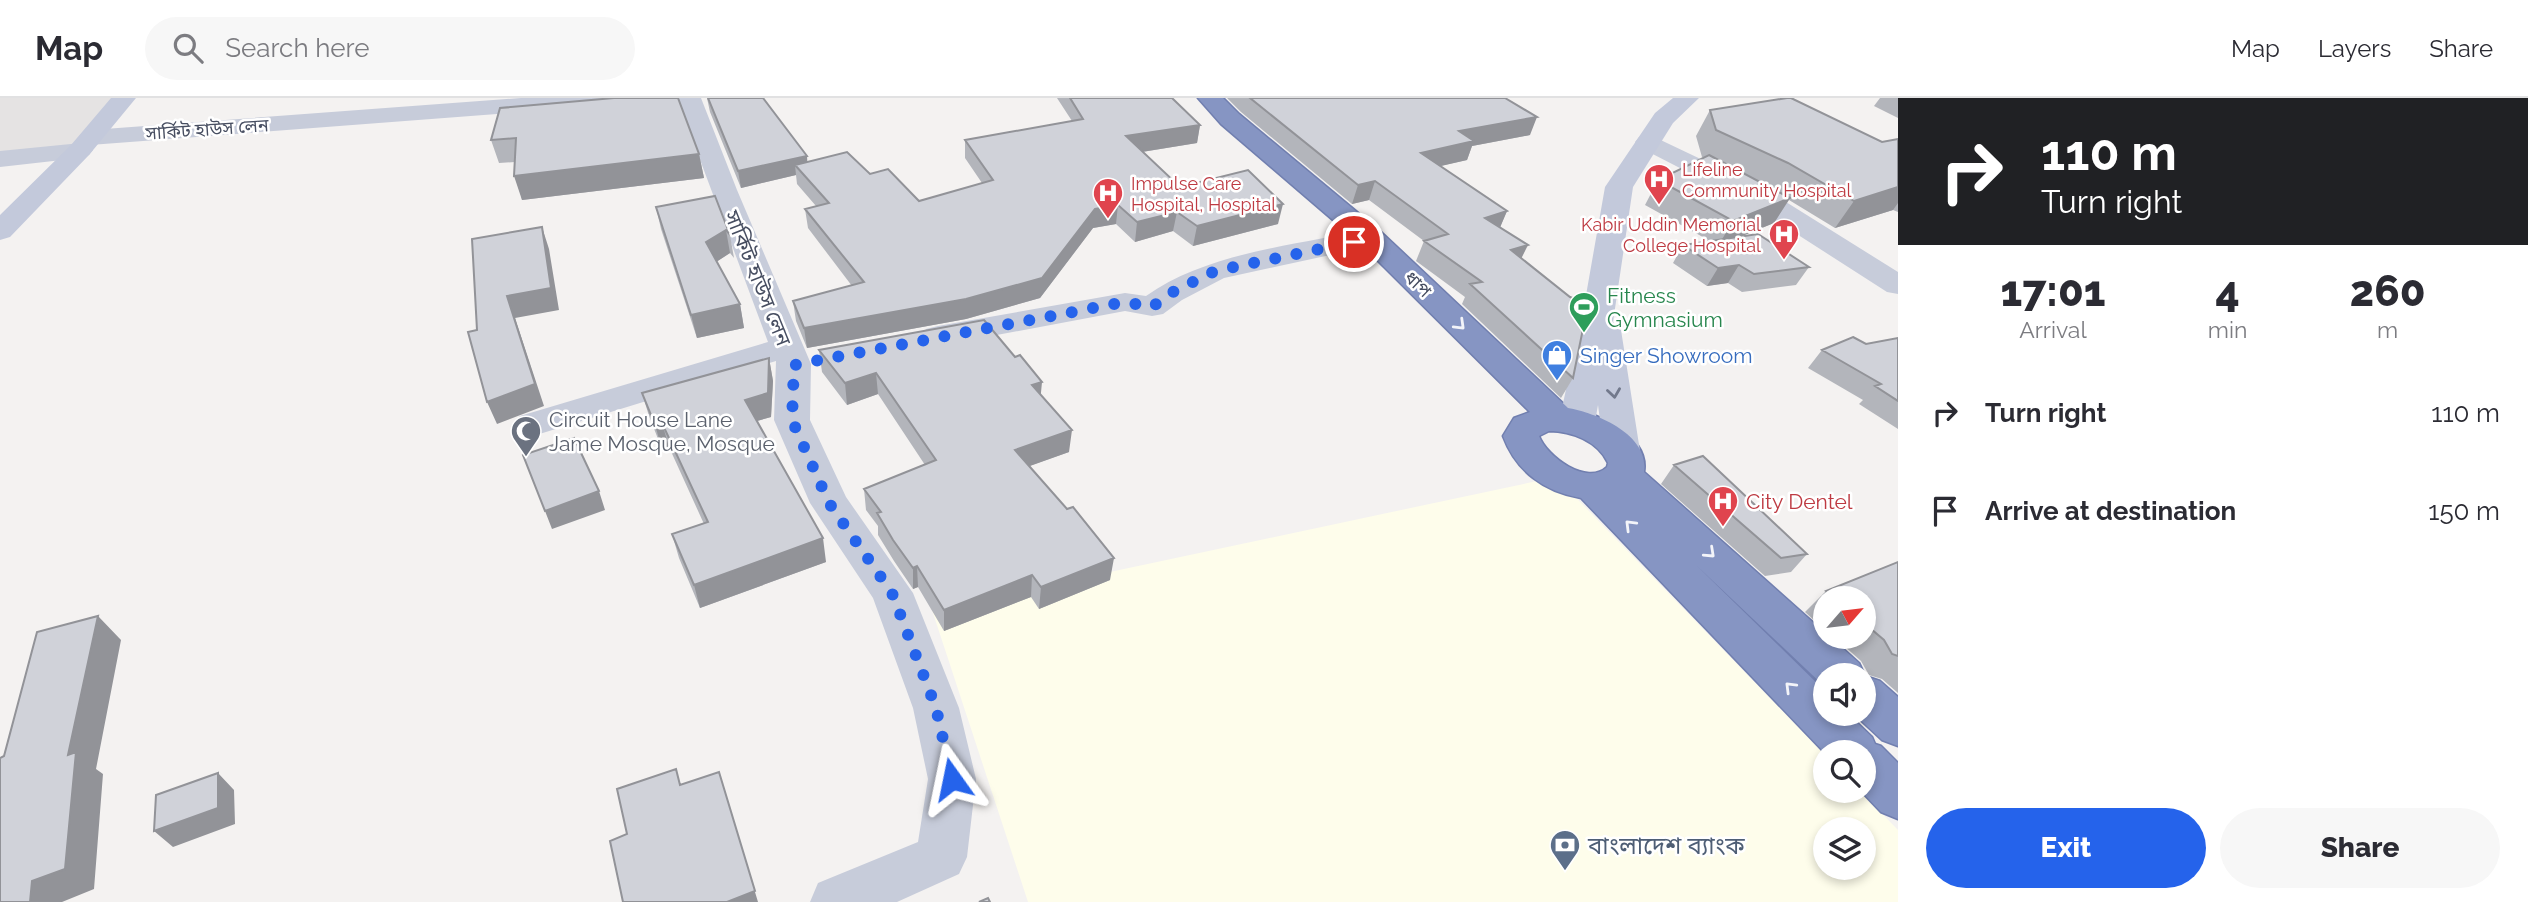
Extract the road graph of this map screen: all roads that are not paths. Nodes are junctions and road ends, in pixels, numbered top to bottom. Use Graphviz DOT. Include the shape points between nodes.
graph roads {
  1 [pos="124,98"];
  2 [pos="617,98"];
  3 [pos="689,98"];
  4 [pos="1188,98"];
  5 [pos="1210,98"];
  6 [pos="1687,98"];
  7 [pos="1648,142"];
  8 [pos="85,144"];
  9 [pos="0,159"];
  10 [pos="0,231"];
  11 [pos="1362,240"];
  12 [pos="1898,285"];
  13 [pos="1601,301"];
  14 [pos="916,340"];
  15 [pos="799,357"];
  16 [pos="1554,422"];
  17 [pos="533,424"];
  18 [pos="1612,470"];
  19 [pos="1828,663"];
  20 [pos="1876,706"];
  21 [pos="1898,726"];
  22 [pos="1845,740"];
  23 [pos="1876,773"];
  24 [pos="1898,796"];
  25 [pos="837,902"];
  1 -- 8 [label="main road"];
  2 -- 8 [label="street, সার্কিট হাউস লেন"];
  3 -- 15 [label="street, সার্কিট হাউস লেন" via="723,190"];
  4 -- 11 [label="highway, ধাপ"];
  5 -- 11 [label="highway, ধাপ"];
  6 -- 7 [label="main road" via="1664,118"];
  7 -- 12 [label="street" via="1760,198"];
  7 -- 13 [label="main road" via="1619,187"];
  8 -- 9 [label="street, সার্কিট হাউস লেন"];
  8 -- 10 [label="main road"];
  11 -- 14 [label="street" via="1215,271 1152,307 1125,302"];
  11 -- 16 [label="highway, ধাপ"];
  13 -- 16 [label="main road"];
  13 -- 18 [label="main road, one-way"];
  15 -- 17 [label="street"];
  15 -- 25 [label="street, সার্কিট হাউস লেন" via="792,420 829,503 892,593 936,708 952,779 941,857"];
  16 -- 18 [label="highway, ধাপ" via="1611,439"];
  16 -- 18 [label="highway, ধাপ" via="1521,436 1523,449 1533,461 1570,482"];
  18 -- 19 [label="highway, ধাপ, one-way"];
  22 -- 18 [label="highway, ধাপ, one-way"];
  20 -- 21 [label="highway"];
  23 -- 24 [label="highway"];
}
